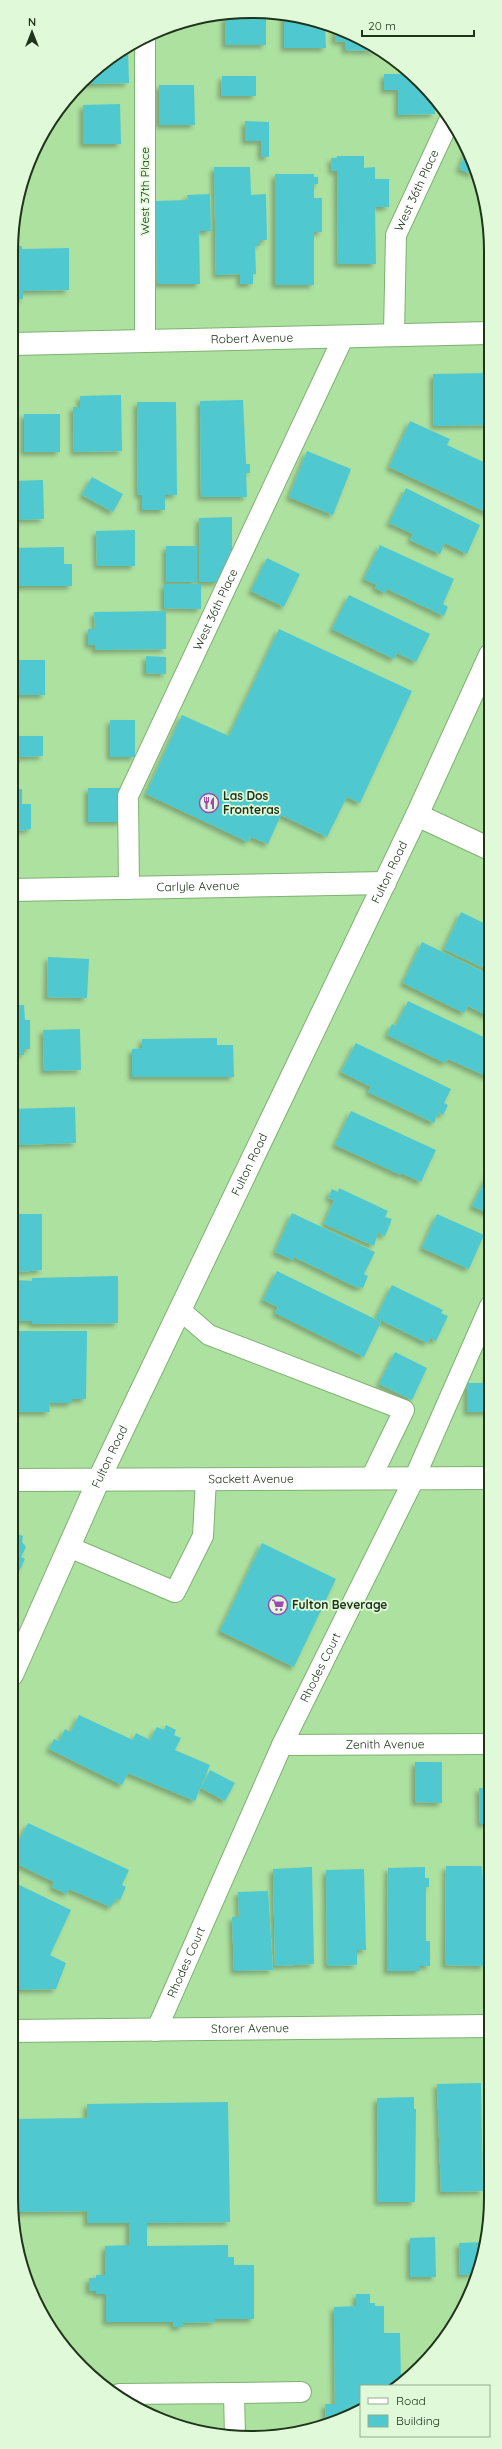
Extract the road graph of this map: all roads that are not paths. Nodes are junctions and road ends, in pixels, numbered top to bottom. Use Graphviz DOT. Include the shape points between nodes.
graph roads {
  1 [pos="144,44"];
  2 [pos="447,125"];
  3 [pos="484,333"];
  4 [pos="394,334"];
  5 [pos="343,338"];
  6 [pos="145,342"];
  7 [pos="18,344"];
  8 [pos="484,668"];
  9 [pos="417,815"];
  10 [pos="484,846"];
  11 [pos="385,883"];
  12 [pos="129,889"];
  13 [pos="18,890"];
  14 [pos="180,1310"];
  15 [pos="484,1320"];
  16 [pos="372,1478"];
  17 [pos="484,1478"];
  18 [pos="99,1479"];
  19 [pos="206,1479"];
  20 [pos="414,1479"];
  21 [pos="18,1480"];
  22 [pos="69,1547"];
  23 [pos="18,1662"];
  24 [pos="484,1744"];
  25 [pos="282,1745"];
  26 [pos="484,2026"];
  27 [pos="18,2031"];
  28 [pos="156,2031"];
  29 [pos="301,2392"];
  30 [pos="234,2393"];
  31 [pos="125,2394"];
  32 [pos="235,2431"];
  1 -- 6 [label="lane, West 37th Place"];
  2 -- 4 [label="lane, West 36th Place" via="396,235"];
  3 -- 4 [label="street, Robert Avenue"];
  4 -- 5 [label="street, Robert Avenue"];
  5 -- 6 [label="street, Robert Avenue"];
  5 -- 12 [label="lane, West 36th Place" via="128,796"];
  6 -- 7 [label="street, Robert Avenue"];
  8 -- 9 [label="street, Fulton Road"];
  9 -- 10 [label="street"];
  9 -- 11 [label="street, Fulton Road"];
  11 -- 12 [label="street, Carlyle Avenue"];
  11 -- 14 [label="street, Fulton Road"];
  12 -- 13 [label="street, Carlyle Avenue"];
  14 -- 16 [label="lane" via="209,1335 404,1410"];
  14 -- 18 [label="street, Fulton Road"];
  15 -- 20 [label="lane, Rhodes Court"];
  16 -- 19 [label="street, Sackett Avenue"];
  16 -- 20 [label="street, Sackett Avenue"];
  17 -- 20 [label="street, Sackett Avenue"];
  18 -- 19 [label="street, Sackett Avenue"];
  18 -- 21 [label="street, Sackett Avenue"];
  18 -- 22 [label="street, Fulton Road"];
  19 -- 22 [label="lane" via="203,1536 175,1592"];
  20 -- 25 [label="lane, Rhodes Court"];
  22 -- 23 [label="street, Fulton Road"];
  24 -- 25 [label="lane, Zenith Avenue"];
  25 -- 28 [label="lane, Rhodes Court"];
  26 -- 28 [label="street, Storer Avenue"];
  27 -- 28 [label="street, Storer Avenue"];
  29 -- 30 [label="lane"];
  30 -- 31 [label="lane"];
  30 -- 32 [label="lane"];
}
